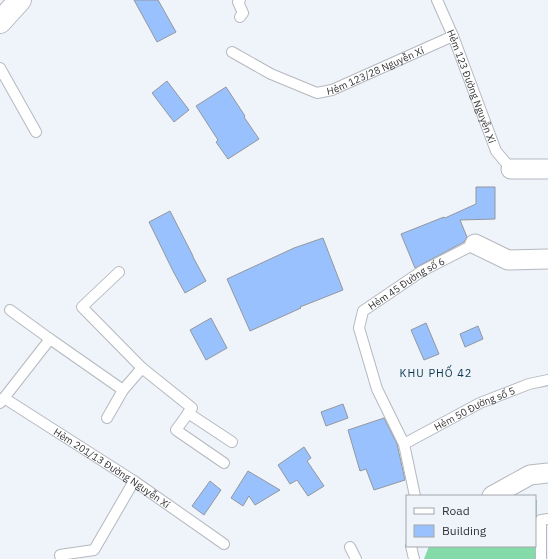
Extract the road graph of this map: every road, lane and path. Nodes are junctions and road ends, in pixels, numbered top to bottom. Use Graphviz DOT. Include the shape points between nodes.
graph roads {
  1 [pos="20,0"];
  2 [pos="240,0"];
  3 [pos="437,0"];
  4 [pos="240,17"];
  5 [pos="0,22"];
  6 [pos="453,36"];
  7 [pos="232,52"];
  8 [pos="0,68"];
  9 [pos="36,132"];
  10 [pos="511,169"];
  11 [pos="548,169"];
  12 [pos="475,244"];
  13 [pos="548,259"];
  14 [pos="119,272"];
  15 [pos="10,310"];
  16 [pos="50,340"];
  17 [pos="142,368"];
  18 [pos="548,380"];
  19 [pos="123,390"];
  20 [pos="2,400"];
  21 [pos="188,413"];
  22 [pos="107,418"];
  23 [pos="232,442"];
  24 [pos="404,444"];
  25 [pos="224,462"];
  26 [pos="548,473"];
  27 [pos="134,481"];
  28 [pos="415,495"];
  29 [pos="494,495"];
  30 [pos="548,520"];
  31 [pos="224,544"];
  32 [pos="411,547"];
  33 [pos="350,548"];
  34 [pos="60,557"];
  35 [pos="356,559"];
  36 [pos="414,559"];
  37 [pos="541,559"];
  1 -- 5 [label="main road"];
  2 -- 4 [label="lane" via="238,2 243,13"];
  3 -- 6 [label="lane, Hẻm 123 Đường Nguyễn Xí"];
  6 -- 7 [label="lane, Hẻm 123/28 Nguyễn Xí" via="332,90 317,93 271,74"];
  6 -- 10 [label="lane, Hẻm 123 Đường Nguyễn Xí" via="496,151"];
  8 -- 9 [label="lane"];
  10 -- 11 [label="street"];
  12 -- 13 [label="street" via="508,260"];
  12 -- 24 [label="lane, Hẻm 45 Đường số 6" via="422,271 362,311 359,328 377,389"];
  14 -- 17 [label="lane" via="82,307"];
  15 -- 16 [label="lane"];
  16 -- 19 [label="lane"];
  16 -- 20 [label="lane"];
  17 -- 19 [label="lane"];
  17 -- 21 [label="lane" via="192,408"];
  18 -- 24 [label="lane, Hẻm 50 Đường số 5" via="529,384 480,403"];
  19 -- 22 [label="lane"];
  20 -- 27 [label="lane, Hẻm 201/13 Đường Nguyễn Xí"];
  21 -- 23 [label="lane"];
  21 -- 25 [label="lane" via="176,430"];
  24 -- 28 [label="lane, Hẻm 45 Đường số 6"];
  26 -- 29 [label="street" via="530,475"];
  27 -- 31 [label="lane, Hẻm 201/13 Đường Nguyễn Xí"];
  27 -- 34 [label="lane" via="94,550"];
  30 -- 37 [label="lane" via="541,520"];
  32 -- 36 [label="lane"];
  33 -- 35 [label="lane"];
}
